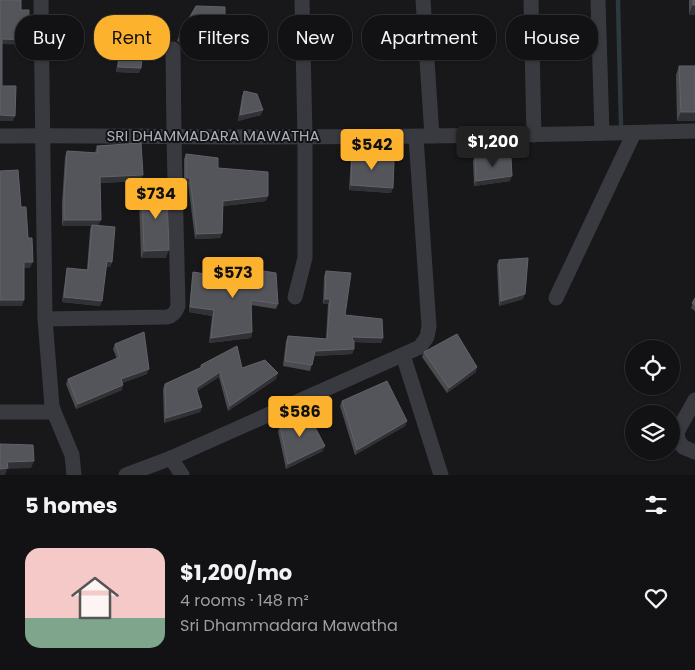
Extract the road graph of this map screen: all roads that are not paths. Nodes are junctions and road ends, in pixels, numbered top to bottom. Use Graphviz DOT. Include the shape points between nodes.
graph roads {
  1 [pos="41,0"];
  2 [pos="302,0"];
  3 [pos="423,0"];
  4 [pos="531,0"];
  5 [pos="598,0"];
  6 [pos="173,49"];
  7 [pos="695,131"];
  8 [pos="634,132"];
  9 [pos="602,134"];
  10 [pos="42,135"];
  11 [pos="534,135"];
  12 [pos="0,136"];
  13 [pos="432,136"];
  14 [pos="174,137"];
  15 [pos="305,137"];
  16 [pos="416,137"];
  17 [pos="295,297"];
  18 [pos="556,298"];
  19 [pos="45,319"];
  20 [pos="403,355"];
  21 [pos="695,400"];
  22 [pos="0,412"];
  23 [pos="54,412"];
  24 [pos="695,452"];
  25 [pos="171,458"];
  26 [pos="74,475"];
  27 [pos="126,475"];
  28 [pos="182,475"];
  29 [pos="441,475"];
  1 -- 10 [label="street"];
  2 -- 15 [label="street"];
  3 -- 13 [label="street"];
  4 -- 11 [label="street"];
  5 -- 9 [label="street"];
  6 -- 14 [label="street"];
  7 -- 8 [label="street, SRI DHAMMADARA MAWATHA"];
  8 -- 9 [label="street, SRI DHAMMADARA MAWATHA"];
  8 -- 18 [label="street"];
  9 -- 11 [label="street, SRI DHAMMADARA MAWATHA"];
  10 -- 12 [label="street, SRI DHAMMADARA MAWATHA"];
  10 -- 14 [label="street, SRI DHAMMADARA MAWATHA"];
  10 -- 19 [label="street"];
  11 -- 13 [label="street, SRI DHAMMADARA MAWATHA"];
  13 -- 16 [label="street, SRI DHAMMADARA MAWATHA"];
  14 -- 15 [label="street, SRI DHAMMADARA MAWATHA"];
  14 -- 19 [label="street" via="178,306 174,314 167,318"];
  15 -- 16 [label="street, SRI DHAMMADARA MAWATHA"];
  15 -- 17 [label="street" via="305,258"];
  16 -- 20 [label="street" via="429,326 420,347"];
  19 -- 23 [label="street"];
  20 -- 25 [label="street"];
  20 -- 29 [label="street"];
  21 -- 24 [label="street" via="677,432 683,447"];
  22 -- 23 [label="street"];
  23 -- 26 [label="street" via="72,455"];
  25 -- 27 [label="street"];
  25 -- 28 [label="street"];
}
